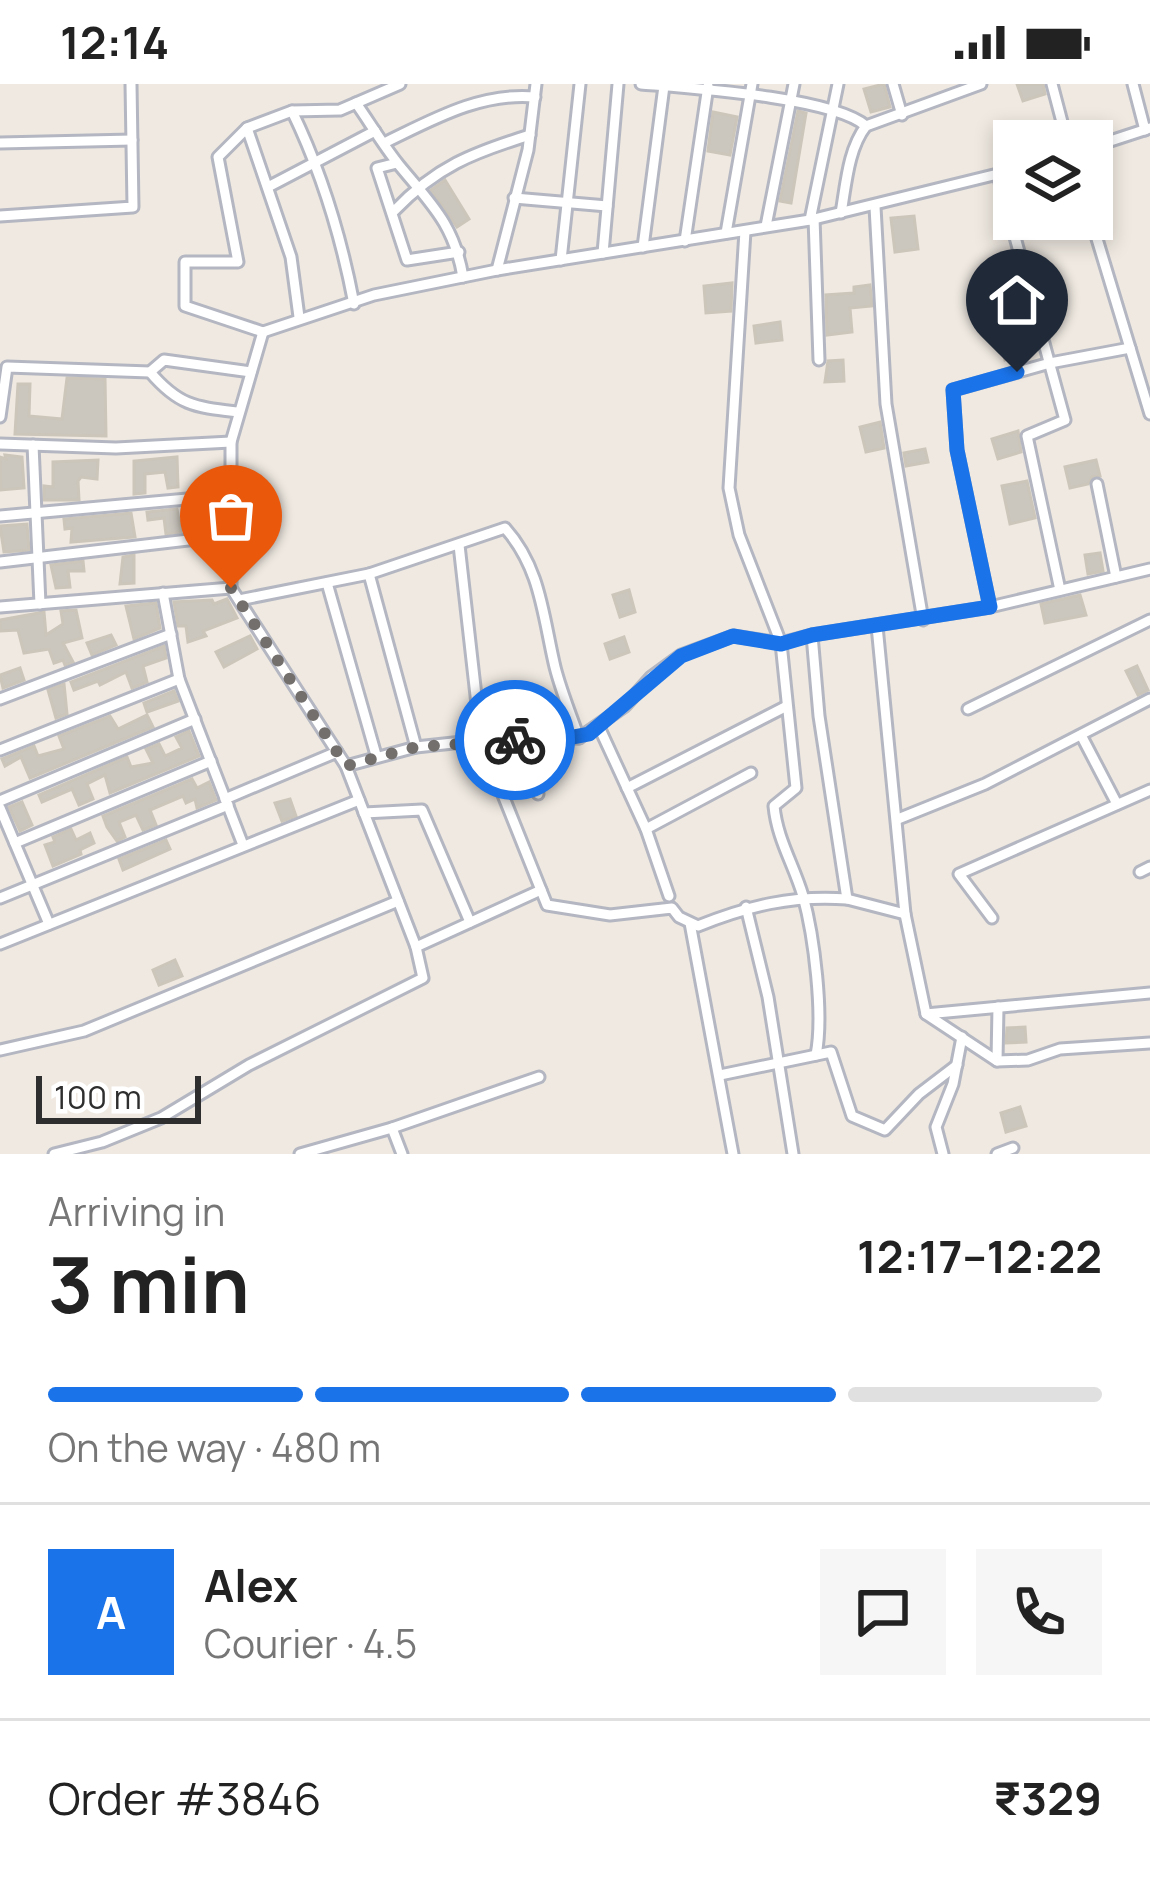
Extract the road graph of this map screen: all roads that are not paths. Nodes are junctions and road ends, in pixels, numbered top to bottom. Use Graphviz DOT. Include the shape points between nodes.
graph roads {
  1 [pos="131,84"];
  2 [pos="400,84"];
  3 [pos="536,84"];
  4 [pos="580,84"];
  5 [pos="618,84"];
  6 [pos="641,84"];
  7 [pos="752,84"];
  8 [pos="794,84"];
  9 [pos="838,84"];
  10 [pos="893,84"];
  11 [pos="1052,84"];
  12 [pos="1133,84"];
  13 [pos="664,85"];
  14 [pos="984,85"];
  15 [pos="708,87"];
  16 [pos="535,97"];
  17 [pos="750,97"];
  18 [pos="791,102"];
  19 [pos="356,103"];
  20 [pos="292,111"];
  21 [pos="831,111"];
  22 [pos="902,115"];
  23 [pos="1061,120"];
  24 [pos="866,126"];
  25 [pos="247,128"];
  26 [pos="1148,129"];
  27 [pos="375,131"];
  28 [pos="530,135"];
  29 [pos="132,140"];
  30 [pos="1113,140"];
  31 [pos="0,142"];
  32 [pos="384,143"];
  33 [pos="316,163"];
  34 [pos="397,163"];
  35 [pos="993,176"];
  36 [pos="418,186"];
  37 [pos="268,187"];
  38 [pos="514,198"];
  39 [pos="566,202"];
  40 [pos="607,206"];
  41 [pos="875,207"];
  42 [pos="394,211"];
  43 [pos="842,213"];
  44 [pos="0,216"];
  45 [pos="812,219"];
  46 [pos="766,226"];
  47 [pos="745,231"];
  48 [pos="726,233"];
  49 [pos="1016,240"];
  50 [pos="1097,240"];
  51 [pos="685,241"];
  52 [pos="643,247"];
  53 [pos="459,252"];
  54 [pos="603,253"];
  55 [pos="561,260"];
  56 [pos="497,270"];
  57 [pos="463,277"];
  58 [pos="354,304"];
  59 [pos="299,317"];
  60 [pos="262,332"];
  61 [pos="1130,348"];
  62 [pos="819,360"];
  63 [pos="1049,364"];
  64 [pos="150,372"];
  65 [pos="251,372"];
  66 [pos="238,412"];
  67 [pos="1150,414"];
  68 [pos="0,417"];
  69 [pos="231,442"];
  70 [pos="0,444"];
  71 [pos="33,445"];
  72 [pos="1097,484"];
  73 [pos="231,495"];
  74 [pos="34,512"];
  75 [pos="0,516"];
  76 [pos="231,535"];
  77 [pos="459,545"];
  78 [pos="37,558"];
  79 [pos="0,562"];
  80 [pos="1150,569"];
  81 [pos="369,574"];
  82 [pos="1116,577"];
  83 [pos="327,583"];
  84 [pos="231,588"];
  85 [pos="1060,590"];
  86 [pos="163,593"];
  87 [pos="239,601"];
  88 [pos="40,604"];
  89 [pos="990,607"];
  90 [pos="0,608"];
  91 [pos="923,620"];
  92 [pos="1150,620"];
  93 [pos="877,626"];
  94 [pos="171,634"];
  95 [pos="812,635"];
  96 [pos="781,644"];
  97 [pos="179,679"];
  98 [pos="0,699"];
  99 [pos="1150,700"];
  100 [pos="785,707"];
  101 [pos="968,709"];
  102 [pos="195,719"];
  103 [pos="598,727"];
  104 [pos="1081,735"];
  105 [pos="579,738"];
  106 [pos="481,740"];
  107 [pos="518,740"];
  108 [pos="416,747"];
  109 [pos="0,750"];
  110 [pos="337,752"];
  111 [pos="376,755"];
  112 [pos="211,760"];
  113 [pos="346,766"];
  114 [pos="751,772"];
  115 [pos="627,788"];
  116 [pos="1150,790"];
  117 [pos="538,794"];
  118 [pos="359,800"];
  119 [pos="226,802"];
  120 [pos="0,804"];
  121 [pos="1117,805"];
  122 [pos="364,813"];
  123 [pos="898,819"];
  124 [pos="646,829"];
  125 [pos="15,843"];
  126 [pos="243,845"];
  127 [pos="32,885"];
  128 [pos="541,890"];
  129 [pos="669,896"];
  130 [pos="803,896"];
  131 [pos="0,898"];
  132 [pos="847,899"];
  133 [pos="398,901"];
  134 [pos="746,907"];
  135 [pos="905,914"];
  136 [pos="992,918"];
  137 [pos="470,922"];
  138 [pos="690,923"];
  139 [pos="49,924"];
  140 [pos="0,944"];
  141 [pos="416,947"];
  142 [pos="1150,993"];
  143 [pos="998,1007"];
  144 [pos="926,1014"];
  145 [pos="962,1037"];
  146 [pos="1150,1043"];
  147 [pos="0,1050"];
  148 [pos="816,1055"];
  149 [pos="997,1060"];
  150 [pos="777,1064"];
  151 [pos="957,1066"];
  152 [pos="720,1075"];
  153 [pos="539,1077"];
  154 [pos="392,1128"];
  155 [pos="1013,1148"];
  156 [pos="54,1154"];
  157 [pos="300,1154"];
  158 [pos="402,1154"];
  159 [pos="733,1154"];
  160 [pos="794,1154"];
  161 [pos="943,1154"];
  162 [pos="997,1154"];
  1 -- 29 [label="street"];
  2 -- 19 [label="street"];
  3 -- 16 [label="street"];
  4 -- 39 [label="street"];
  5 -- 40 [label="street"];
  6 -- 13 [label="street"];
  7 -- 17 [label="street"];
  8 -- 18 [label="street"];
  9 -- 21 [label="street"];
  10 -- 22 [label="street"];
  11 -- 23 [label="street"];
  12 -- 26 [label="street"];
  13 -- 15 [label="street"];
  13 -- 52 [label="street"];
  14 -- 22 [label="street"];
  15 -- 17 [label="street"];
  15 -- 51 [label="street"];
  16 -- 28 [label="street"];
  16 -- 32 [label="street" via="506,94 469,105"];
  17 -- 18 [label="street"];
  17 -- 48 [label="street"];
  18 -- 21 [label="street"];
  18 -- 46 [label="street"];
  19 -- 20 [label="street"];
  19 -- 27 [label="street"];
  20 -- 25 [label="street"];
  20 -- 33 [label="street"];
  21 -- 24 [label="street"];
  21 -- 45 [label="street"];
  22 -- 24 [label="street"];
  24 -- 43 [label="street"];
  25 -- 37 [label="street"];
  25 -- 60 [label="street" via="218,157 238,262 185,262 185,306"];
  26 -- 30 [label="street"];
  27 -- 32 [label="street"];
  27 -- 33 [label="street"];
  28 -- 36 [label="street" via="448,164"];
  28 -- 38 [label="street"];
  29 -- 31 [label="street"];
  29 -- 44 [label="street" via="133,207"];
  32 -- 34 [label="street"];
  33 -- 37 [label="street"];
  33 -- 58 [label="street"];
  34 -- 36 [label="street"];
  34 -- 42 [label="street" via="377,168"];
  35 -- 41 [label="street"];
  36 -- 42 [label="street"];
  36 -- 53 [label="street"];
  37 -- 59 [label="street" via="291,257"];
  38 -- 39 [label="street"];
  38 -- 56 [label="street"];
  39 -- 40 [label="street"];
  39 -- 55 [label="street"];
  40 -- 54 [label="street"];
  41 -- 43 [label="street"];
  41 -- 91 [label="street" via="886,404"];
  42 -- 53 [label="street" via="407,260"];
  43 -- 45 [label="street"];
  45 -- 46 [label="street"];
  45 -- 62 [label="street"];
  46 -- 47 [label="street"];
  47 -- 48 [label="street"];
  47 -- 96 [label="street" via="729,488"];
  48 -- 51 [label="street"];
  49 -- 63 [label="street"];
  50 -- 61 [label="street"];
  51 -- 52 [label="street"];
  52 -- 54 [label="street"];
  53 -- 57 [label="street"];
  54 -- 55 [label="street"];
  55 -- 56 [label="street"];
  56 -- 57 [label="street"];
  57 -- 58 [label="street"];
  58 -- 59 [label="street"];
  59 -- 60 [label="street"];
  60 -- 65 [label="street"];
  61 -- 63 [label="street"];
  61 -- 67 [label="street"];
  63 -- 85 [label="street" via="1065,420 1027,436"];
  63 -- 89 [label="street" via="953,390 957,450"];
  64 -- 65 [label="street" via="164,360"];
  64 -- 66 [label="street" via="170,395"];
  64 -- 68 [label="street" via="7,368"];
  65 -- 66 [label="street"];
  66 -- 69 [label="street"];
  69 -- 71 [label="street"];
  69 -- 73 [label="street"];
  70 -- 71 [label="street"];
  71 -- 74 [label="street"];
  72 -- 82 [label="street"];
  73 -- 74 [label="street"];
  73 -- 76 [label="street"];
  74 -- 75 [label="street"];
  74 -- 78 [label="street"];
  76 -- 78 [label="street"];
  76 -- 84 [label="street"];
  77 -- 81 [label="street"];
  77 -- 105 [label="street" via="505,528 520,546 536,576"];
  77 -- 106 [label="street"];
  78 -- 79 [label="street"];
  78 -- 88 [label="street"];
  80 -- 82 [label="street"];
  81 -- 83 [label="street"];
  81 -- 108 [label="street"];
  82 -- 85 [label="street"];
  83 -- 87 [label="street"];
  83 -- 111 [label="street"];
  84 -- 86 [label="street"];
  84 -- 87 [label="street"];
  85 -- 89 [label="street"];
  86 -- 88 [label="street"];
  86 -- 94 [label="street"];
  87 -- 110 [label="street"];
  88 -- 90 [label="street"];
  89 -- 91 [label="street"];
  91 -- 93 [label="street"];
  92 -- 101 [label="street"];
  93 -- 95 [label="street"];
  93 -- 123 [label="street"];
  94 -- 97 [label="street"];
  94 -- 98 [label="street"];
  95 -- 96 [label="street"];
  95 -- 132 [label="street"];
  96 -- 100 [label="street"];
  96 -- 103 [label="street" via="733,636 681,656"];
  97 -- 102 [label="street"];
  97 -- 109 [label="street"];
  99 -- 104 [label="street"];
  100 -- 115 [label="street"];
  100 -- 130 [label="street" via="796,788 774,806"];
  102 -- 112 [label="street"];
  102 -- 120 [label="street"];
  103 -- 105 [label="street"];
  103 -- 115 [label="street"];
  104 -- 121 [label="street"];
  104 -- 123 [label="street"];
  105 -- 107 [label="street"];
  106 -- 107 [label="street"];
  106 -- 108 [label="street"];
  106 -- 128 [label="street"];
  107 -- 117 [label="street"];
  108 -- 111 [label="street"];
  110 -- 113 [label="street"];
  110 -- 119 [label="street"];
  111 -- 113 [label="street"];
  112 -- 119 [label="street"];
  112 -- 125 [label="street"];
  113 -- 118 [label="street"];
  114 -- 124 [label="street"];
  115 -- 124 [label="street"];
  116 -- 121 [label="street"];
  118 -- 122 [label="street"];
  118 -- 126 [label="street"];
  119 -- 126 [label="street"];
  119 -- 127 [label="street"];
  120 -- 125 [label="street"];
  121 -- 136 [label="street" via="959,874"];
  122 -- 133 [label="street"];
  122 -- 137 [label="street" via="422,810"];
  123 -- 135 [label="street"];
  124 -- 129 [label="street"];
  125 -- 127 [label="street"];
  126 -- 139 [label="street"];
  127 -- 131 [label="street"];
  127 -- 139 [label="street"];
  128 -- 137 [label="street"];
  128 -- 138 [label="street" via="547,904 571,910 673,908"];
  130 -- 132 [label="street"];
  130 -- 134 [label="street"];
  130 -- 148 [label="street" via="822,1028"];
  132 -- 135 [label="street"];
  133 -- 141 [label="street"];
  133 -- 147 [label="street" via="84,1031"];
  134 -- 138 [label="street"];
  134 -- 150 [label="street"];
  135 -- 144 [label="street"];
  137 -- 141 [label="street"];
  138 -- 152 [label="street"];
  139 -- 140 [label="street"];
  141 -- 156 [label="street" via="423,978 161,1118"];
  142 -- 143 [label="street"];
  143 -- 144 [label="street"];
  143 -- 149 [label="street"];
  144 -- 145 [label="street"];
  145 -- 149 [label="street"];
  145 -- 151 [label="street"];
  146 -- 149 [label="street"];
  148 -- 150 [label="street"];
  148 -- 151 [label="street" via="831,1052 852,1116 884,1130"];
  150 -- 152 [label="street"];
  150 -- 160 [label="street"];
  151 -- 161 [label="street" via="936,1127"];
  152 -- 159 [label="street"];
  153 -- 154 [label="street"];
  154 -- 157 [label="street"];
  154 -- 158 [label="street"];
  155 -- 162 [label="street"];
}
